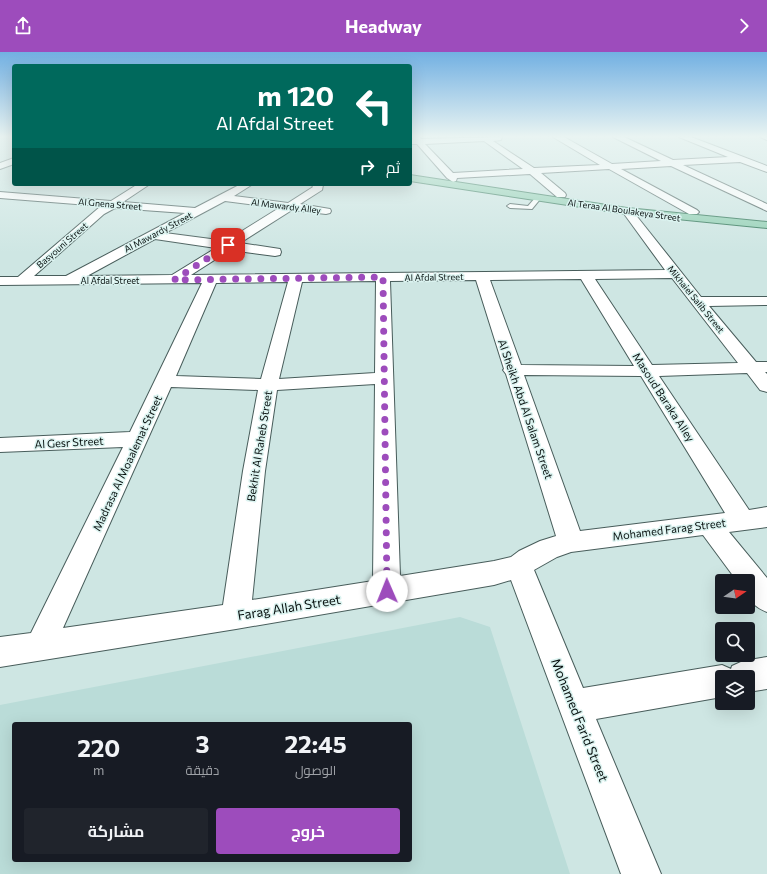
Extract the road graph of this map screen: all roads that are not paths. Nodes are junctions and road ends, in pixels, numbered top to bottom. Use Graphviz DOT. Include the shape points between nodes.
graph roads {
  1 [pos="424,175"];
  2 [pos="452,175"];
  3 [pos="504,175"];
  4 [pos="536,175"];
  5 [pos="625,175"];
  6 [pos="698,175"];
  7 [pos="412,178"];
  8 [pos="458,181"];
  9 [pos="142,186"];
  10 [pos="244,186"];
  11 [pos="318,186"];
  12 [pos="43,187"];
  13 [pos="0,195"];
  14 [pos="561,195"];
  15 [pos="21,197"];
  16 [pos="222,197"];
  17 [pos="538,198"];
  18 [pos="110,204"];
  19 [pos="289,206"];
  20 [pos="510,206"];
  21 [pos="6,208"];
  22 [pos="767,208"];
  23 [pos="195,211"];
  24 [pos="326,211"];
  25 [pos="627,211"];
  26 [pos="693,212"];
  27 [pos="767,218"];
  28 [pos="767,225"];
  29 [pos="152,235"];
  30 [pos="228,245"];
  31 [pos="275,252"];
  32 [pos="676,274"];
  33 [pos="585,275"];
  34 [pos="482,276"];
  35 [pos="383,277"];
  36 [pos="296,278"];
  37 [pos="211,279"];
  38 [pos="69,280"];
  39 [pos="174,280"];
  40 [pos="0,281"];
  41 [pos="21,281"];
  42 [pos="767,301"];
  43 [pos="697,302"];
  44 [pos="759,367"];
  45 [pos="512,370"];
  46 [pos="647,371"];
  47 [pos="384,378"];
  48 [pos="165,381"];
  49 [pos="269,385"];
  50 [pos="767,386"];
  51 [pos="138,438"];
  52 [pos="0,445"];
  53 [pos="767,517"];
  54 [pos="742,520"];
  55 [pos="709,524"];
  56 [pos="571,542"];
  57 [pos="519,566"];
  58 [pos="387,591"];
  59 [pos="767,599"];
  60 [pos="236,616"];
  61 [pos="40,646"];
  62 [pos="0,652"];
  63 [pos="767,673"];
  64 [pos="755,675"];
  65 [pos="715,682"];
  66 [pos="574,706"];
  67 [pos="641,874"];
  1 -- 8 [label="main road, Al Teraa Al Boulakeya Street"];
  2 -- 8 [label="street"];
  3 -- 8 [label="street"];
  4 -- 14 [label="street"];
  5 -- 26 [label="street"];
  6 -- 22 [label="street"];
  7 -- 8 [label="main road, Al Teraa Al Boulakeya Street"];
  8 -- 14 [label="main road, Al Teraa Al Boulakeya Street"];
  8 -- 17 [label="main road, Al Teraa Al Boulakeya Street"];
  9 -- 18 [label="street, Basyouni Street"];
  10 -- 16 [label="street, Al Mawardy Street"];
  11 -- 19 [label="street"];
  12 -- 15 [label="street"];
  13 -- 15 [label="street, Al Gnena Street"];
  14 -- 26 [label="main road, Al Teraa Al Boulakeya Street"];
  15 -- 18 [label="street, Al Gnena Street"];
  15 -- 21 [label="street"];
  16 -- 19 [label="street, Al Mawardy Alley"];
  16 -- 23 [label="street, Al Mawardy Street"];
  17 -- 20 [label="lane" via="530,208"];
  17 -- 25 [label="main road, Al Teraa Al Boulakeya Street"];
  18 -- 23 [label="street, Al Gnena Street"];
  18 -- 41 [label="street, Basyouni Street"];
  19 -- 24 [label="street, Al Mawardy Alley"];
  19 -- 30 [label="street"];
  23 -- 29 [label="street, Al Mawardy Street"];
  25 -- 28 [label="main road, Al Teraa Al Boulakeya Street"];
  25 -- 32 [label="street, Mikhaiel Salib Street"];
  26 -- 27 [label="main road, Al Teraa Al Boulakeya Street"];
  29 -- 30 [label="street"];
  29 -- 38 [label="street, Al Mawardy Street"];
  30 -- 31 [label="street"];
  30 -- 39 [label="street"];
  32 -- 33 [label="street, Al Afdal Street"];
  32 -- 43 [label="street, Mikhaiel Salib Street"];
  33 -- 34 [label="street, Al Afdal Street"];
  33 -- 46 [label="street, Masoud Baraka Alley"];
  34 -- 35 [label="street, Al Afdal Street"];
  34 -- 45 [label="street, Al Sheikh Abd Al Salam Street"];
  35 -- 36 [label="street, Al Afdal Street"];
  35 -- 47 [label="street"];
  36 -- 37 [label="street, Al Afdal Street"];
  36 -- 49 [label="street, Bekhit Al Raheb Street"];
  37 -- 39 [label="street, Al Afdal Street"];
  37 -- 48 [label="street, Madrasa Al Moaalemat Street"];
  38 -- 39 [label="street, Al Afdal Street"];
  38 -- 41 [label="street, Al Afdal Street"];
  40 -- 41 [label="street, Al Afdal Street"];
  42 -- 43 [label="street"];
  43 -- 44 [label="street, Mikhaiel Salib Street"];
  44 -- 46 [label="street"];
  44 -- 50 [label="street, Mikhaiel Salib Street"];
  45 -- 46 [label="street"];
  45 -- 56 [label="street, Al Sheikh Abd Al Salam Street"];
  46 -- 54 [label="street, Masoud Baraka Alley"];
  47 -- 49 [label="street"];
  47 -- 58 [label="street"];
  48 -- 49 [label="street"];
  48 -- 51 [label="street, Madrasa Al Moaalemat Street"];
  49 -- 60 [label="street, Bekhit Al Raheb Street" via="248,516"];
  51 -- 52 [label="street, Al Gesr Street"];
  51 -- 61 [label="street, Madrasa Al Moaalemat Street"];
  53 -- 54 [label="street, Mohamed Farag Street"];
  54 -- 55 [label="street, Mohamed Farag Street"];
  55 -- 56 [label="street, Mohamed Farag Street"];
  55 -- 59 [label="street"];
  56 -- 57 [label="street, Farag Allah Street" via="549,549"];
  57 -- 58 [label="street, Farag Allah Street" via="494,573"];
  57 -- 66 [label="street, Mohamed Farid Street"];
  58 -- 60 [label="street, Farag Allah Street"];
  60 -- 61 [label="street, Farag Allah Street"];
  61 -- 62 [label="street, Farag Allah Street"];
  63 -- 64 [label="street"];
  65 -- 66 [label="street"];
  66 -- 67 [label="street, Mohamed Farid Street"];
}
